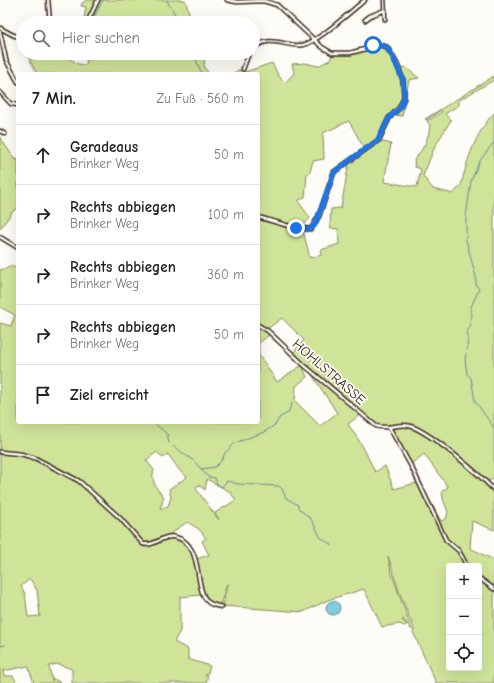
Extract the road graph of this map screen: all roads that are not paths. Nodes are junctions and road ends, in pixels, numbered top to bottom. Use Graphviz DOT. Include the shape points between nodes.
graph roads {
  1 [pos="48,0"];
  2 [pos="98,0"];
  3 [pos="227,0"];
  4 [pos="365,0"];
  5 [pos="384,0"];
  6 [pos="385,10"];
  7 [pos="49,16"];
  8 [pos="90,16"];
  9 [pos="385,19"];
  10 [pos="365,20"];
  11 [pos="0,28"];
  12 [pos="0,32"];
  13 [pos="16,35"];
  14 [pos="315,39"];
  15 [pos="260,46"];
  16 [pos="246,60"];
  17 [pos="243,69"];
  18 [pos="16,78"];
  19 [pos="0,92"];
  20 [pos="16,105"];
  21 [pos="0,131"];
  22 [pos="5,134"];
  23 [pos="260,218"];
  24 [pos="0,237"];
  25 [pos="16,247"];
  26 [pos="260,326"];
  27 [pos="389,427"];
  28 [pos="0,452"];
  29 [pos="494,490"];
  30 [pos="465,563"];
  31 [pos="482,580"];
  32 [pos="494,589"];
  33 [pos="222,608"];
  1 -- 7 [label="street"];
  2 -- 8 [label="street"];
  3 -- 14 [label="street" via="264,1 277,5"];
  4 -- 14 [label="street"];
  5 -- 6 [label="street"];
  6 -- 9 [label="street"];
  6 -- 10 [label="street"];
  11 -- 13 [label="street"];
  12 -- 18 [label="street" via="6,60"];
  14 -- 15 [label="street" via="304,45 269,42"];
  14 -- 23 [label="street" via="327,50 337,54 350,53 373,45 386,47 403,80 404,98 400,108 389,118 378,140 334,172 319,216 311,229 296,228"];
  16 -- 17 [label="street"];
  19 -- 20 [label="street" via="11,104"];
  21 -- 22 [label="street"];
  24 -- 25 [label="street"];
  26 -- 27 [label="street, HOHLSTRASSE" via="369,421 376,426"];
  27 -- 29 [label="street, HOHLSTRASSE" via="402,425 417,430 468,466"];
  27 -- 30 [label="street" via="412,468 446,540 459,551"];
  28 -- 33 [label="street" via="35,458 79,481 120,518 143,544 148,546 170,536 180,539 190,548 195,558 204,598 210,604"];
  31 -- 32 [label="street"];
}
